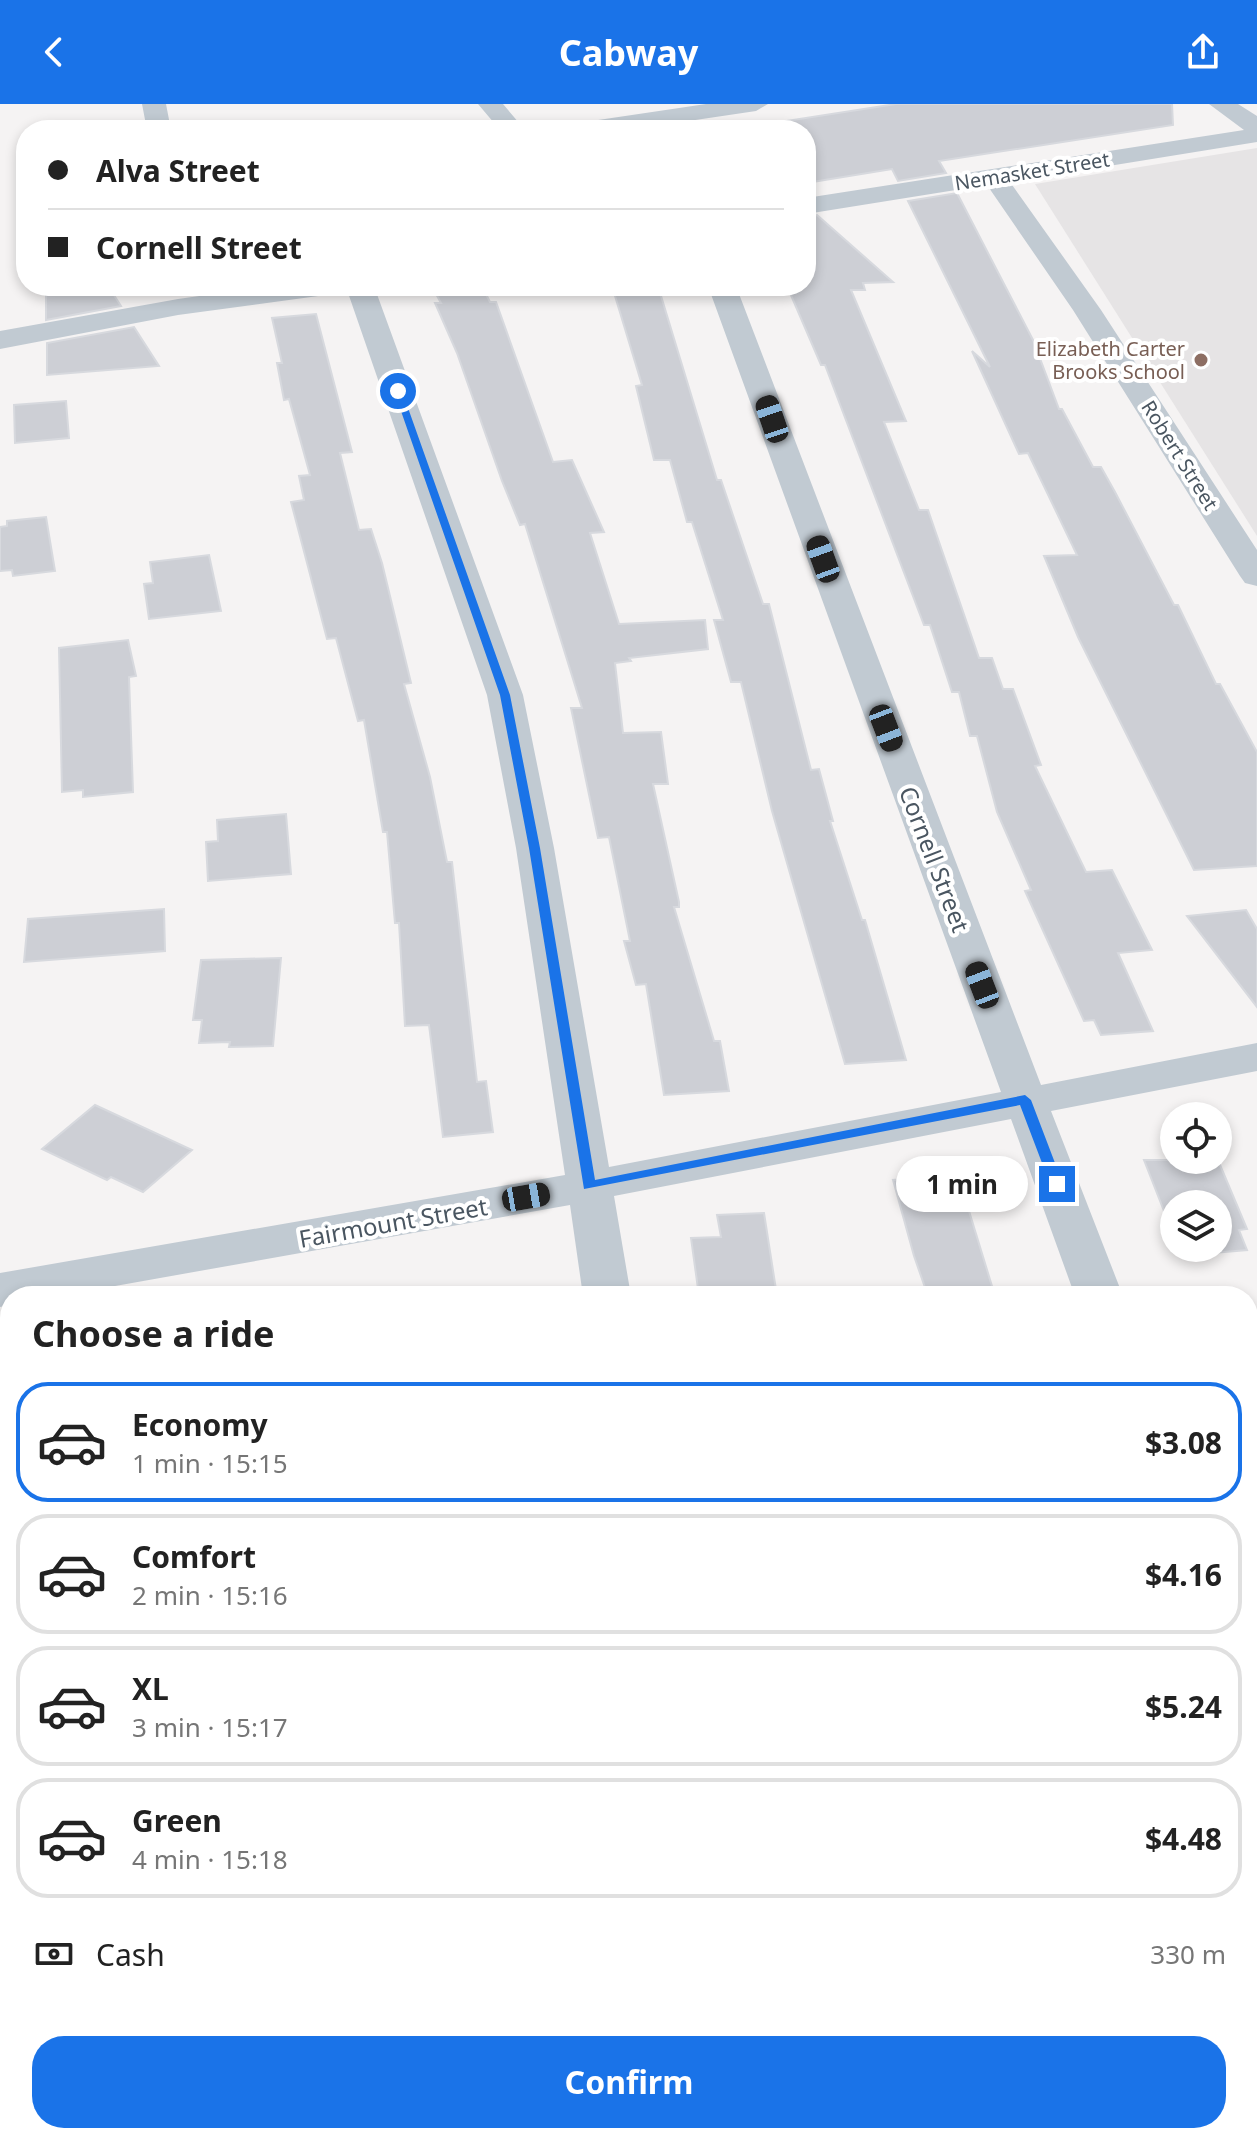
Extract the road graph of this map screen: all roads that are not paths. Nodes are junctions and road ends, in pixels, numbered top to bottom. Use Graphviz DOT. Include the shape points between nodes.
graph roads {
  1 [pos="490,104"];
  2 [pos="756,104"];
  3 [pos="1221,104"];
  4 [pos="504,120"];
  5 [pos="646,120"];
  6 [pos="1257,127"];
  7 [pos="1257,135"];
  8 [pos="994,177"];
  9 [pos="816,204"];
  10 [pos="177,296"];
  11 [pos="364,296"];
  12 [pos="726,296"];
  13 [pos="0,340"];
  14 [pos="1257,576"];
  15 [pos="1257,1057"];
  16 [pos="1025,1100"];
  17 [pos="589,1186"];
  18 [pos="23,1286"];
  19 [pos="605,1286"];
  20 [pos="1095,1286"];
  1 -- 4 [label="street"];
  2 -- 5 [label="street"];
  3 -- 6 [label="street"];
  7 -- 8 [label="street, Nemasket Street"];
  8 -- 9 [label="street, Nemasket Street"];
  8 -- 14 [label="street, Robert Street" via="1087,310"];
  10 -- 13 [label="street"];
  11 -- 17 [label="street" via="505,695"];
  12 -- 16 [label="street, Cornell Street"];
  15 -- 16 [label="street, Fairmount Street"];
  16 -- 17 [label="street, Fairmount Street"];
  16 -- 20 [label="street, Cornell Street"];
  17 -- 18 [label="street, Fairmount Street"];
  17 -- 19 [label="street"];
}
